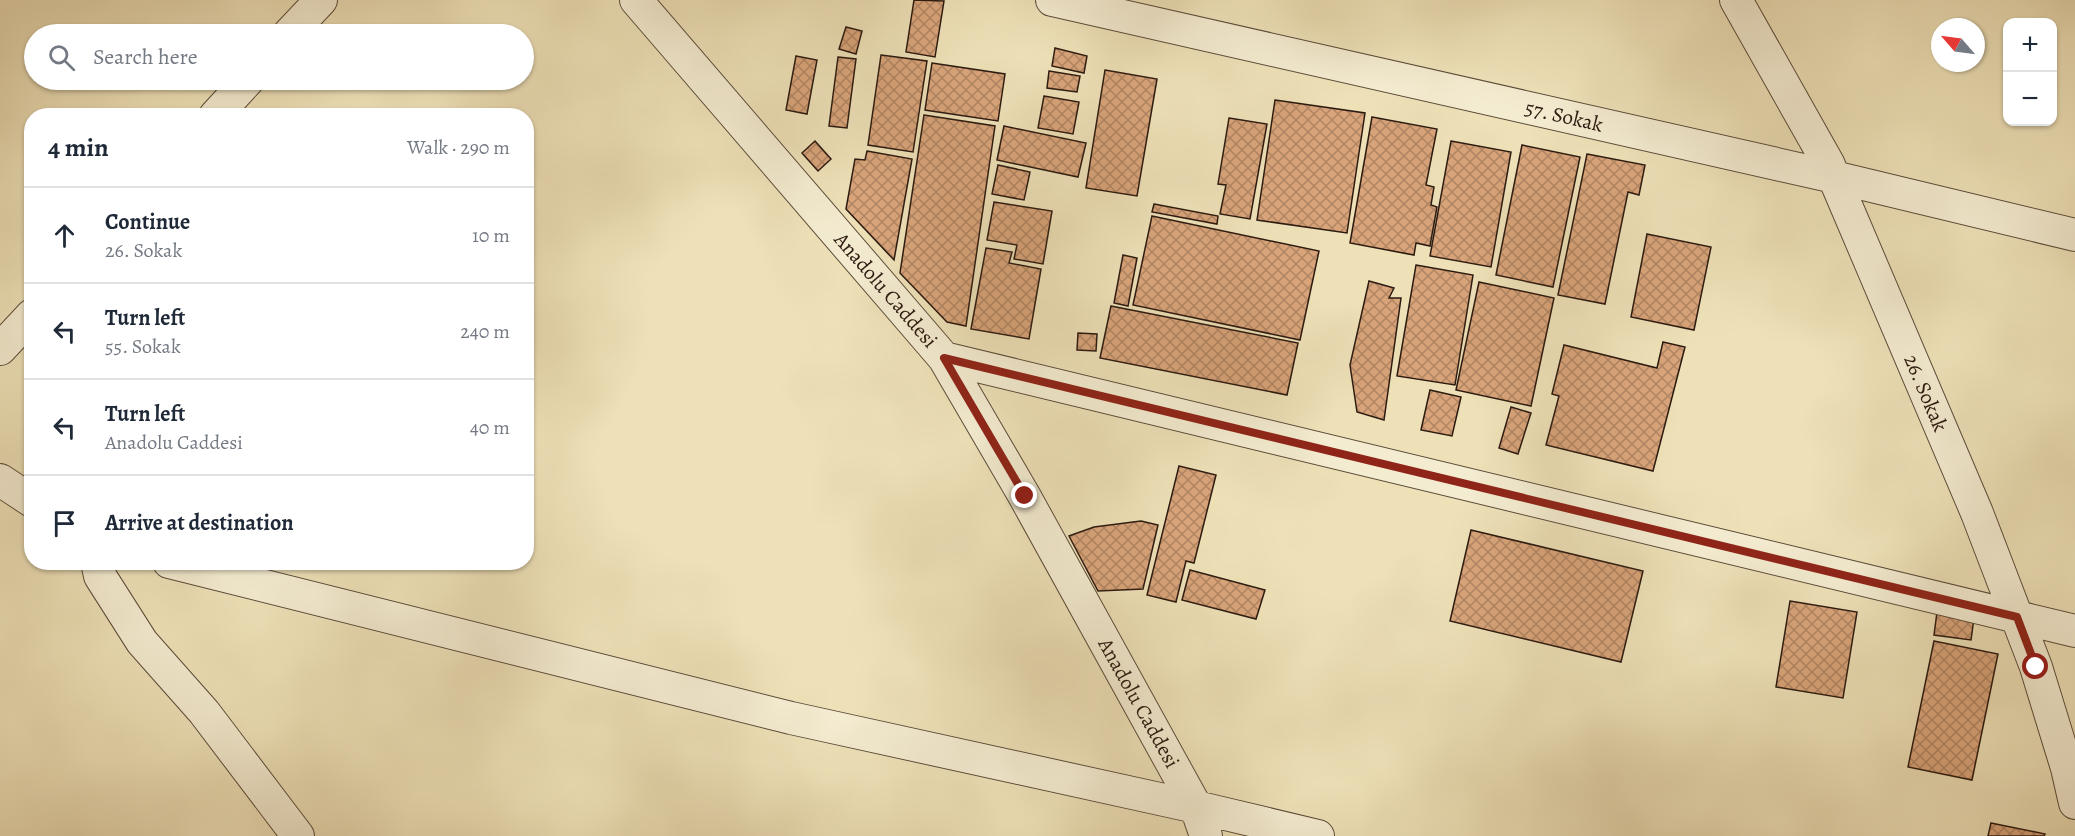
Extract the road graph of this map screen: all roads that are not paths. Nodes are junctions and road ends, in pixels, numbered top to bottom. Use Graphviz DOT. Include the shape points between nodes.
graph roads {
  1 [pos="321,0"];
  2 [pos="636,0"];
  3 [pos="1052,0"];
  4 [pos="1736,0"];
  5 [pos="298,24"];
  6 [pos="239,90"];
  7 [pos="222,108"];
  8 [pos="1834,177"];
  9 [pos="2075,235"];
  10 [pos="24,324"];
  11 [pos="0,350"];
  12 [pos="944,358"];
  13 [pos="0,480"];
  14 [pos="24,496"];
  15 [pos="99,570"];
  16 [pos="201,570"];
  17 [pos="2017,617"];
  18 [pos="2075,631"];
  19 [pos="2075,803"];
  20 [pos="1196,807"];
  21 [pos="298,836"];
  22 [pos="1206,836"];
  23 [pos="1318,836"];
  1 -- 5 [label="street"];
  2 -- 12 [label="street, Anadolu Caddesi"];
  3 -- 8 [label="street, 57. Sokak"];
  4 -- 8 [label="street, 26. Sokak"];
  6 -- 7 [label="street"];
  8 -- 9 [label="street, 57. Sokak"];
  8 -- 17 [label="street, 26. Sokak" via="1977,513"];
  10 -- 11 [label="street"];
  12 -- 17 [label="street"];
  12 -- 20 [label="street, Anadolu Caddesi" via="1025,496"];
  13 -- 14 [label="street"];
  15 -- 21 [label="street" via="142,642 204,712"];
  16 -- 20 [label="street" via="779,715"];
  17 -- 18 [label="street"];
  17 -- 19 [label="street, 26. Sokak"];
  20 -- 22 [label="street, Anadolu Caddesi"];
  20 -- 23 [label="street"];
}
